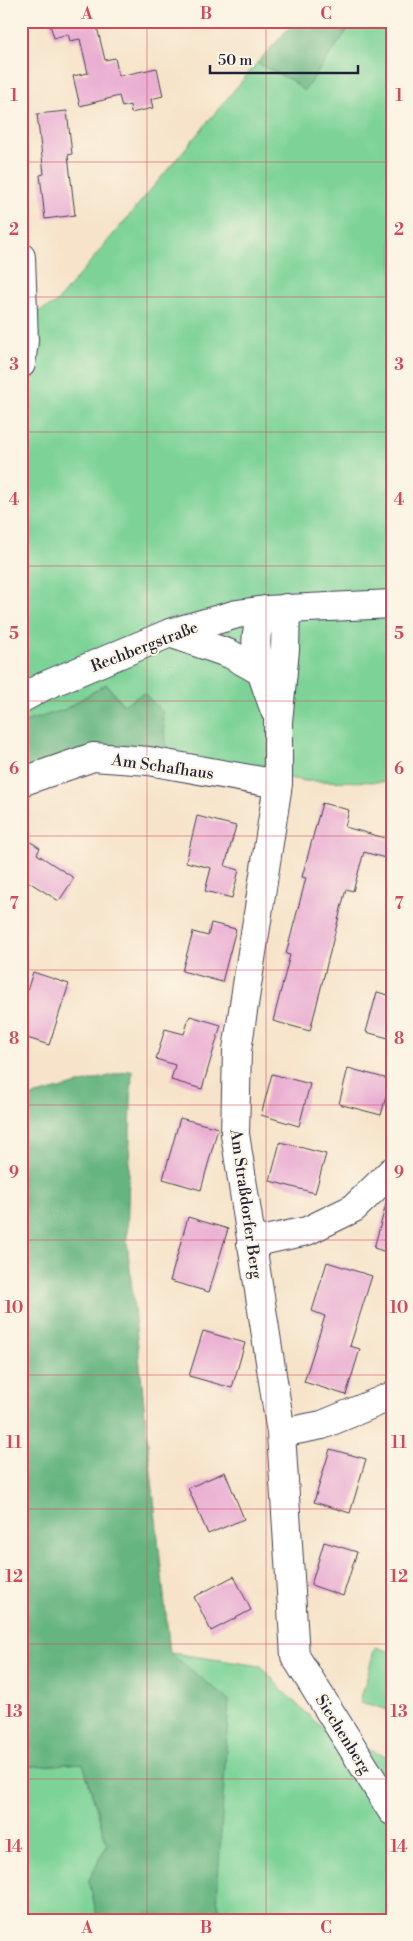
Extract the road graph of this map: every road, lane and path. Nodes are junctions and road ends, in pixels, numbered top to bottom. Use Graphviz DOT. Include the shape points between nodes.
graph roads {
  1 [pos="21,257"];
  2 [pos="22,349"];
  3 [pos="392,604"];
  4 [pos="276,609"];
  5 [pos="170,633"];
  6 [pos="262,672"];
  7 [pos="21,699"];
  8 [pos="278,722"];
  9 [pos="21,782"];
  10 [pos="278,784"];
  11 [pos="392,1171"];
  12 [pos="251,1244"];
  13 [pos="392,1396"];
  14 [pos="281,1433"];
  15 [pos="295,1656"];
  16 [pos="392,1811"];
  1 -- 2 [label="street"];
  3 -- 4 [label="street, Rechbergstraße"];
  4 -- 5 [label="street, Rechbergstraße" via="237,614"];
  4 -- 6 [label="street, Am Straßdorfer Berg" via="258,628"];
  4 -- 8 [label="street, Am Straßdorfer Berg" via="285,650"];
  5 -- 6 [label="street" via="230,654"];
  5 -- 7 [label="street, Rechbergstraße" via="44,686"];
  6 -- 8 [label="street, Am Straßdorfer Berg"];
  8 -- 10 [label="street, Am Straßdorfer Berg"];
  9 -- 10 [label="street, Am Schafhaus" via="93,757 149,761"];
  10 -- 12 [label="street, Am Straßdorfer Berg" via="237,1050 235,1134"];
  11 -- 12 [label="street" via="354,1208 307,1231"];
  12 -- 14 [label="street, Am Straßdorfer Berg"];
  13 -- 14 [label="street" via="322,1425"];
  14 -- 15 [label="street, Am Straßdorfer Berg"];
  15 -- 16 [label="street, Siechenberg"];
}
